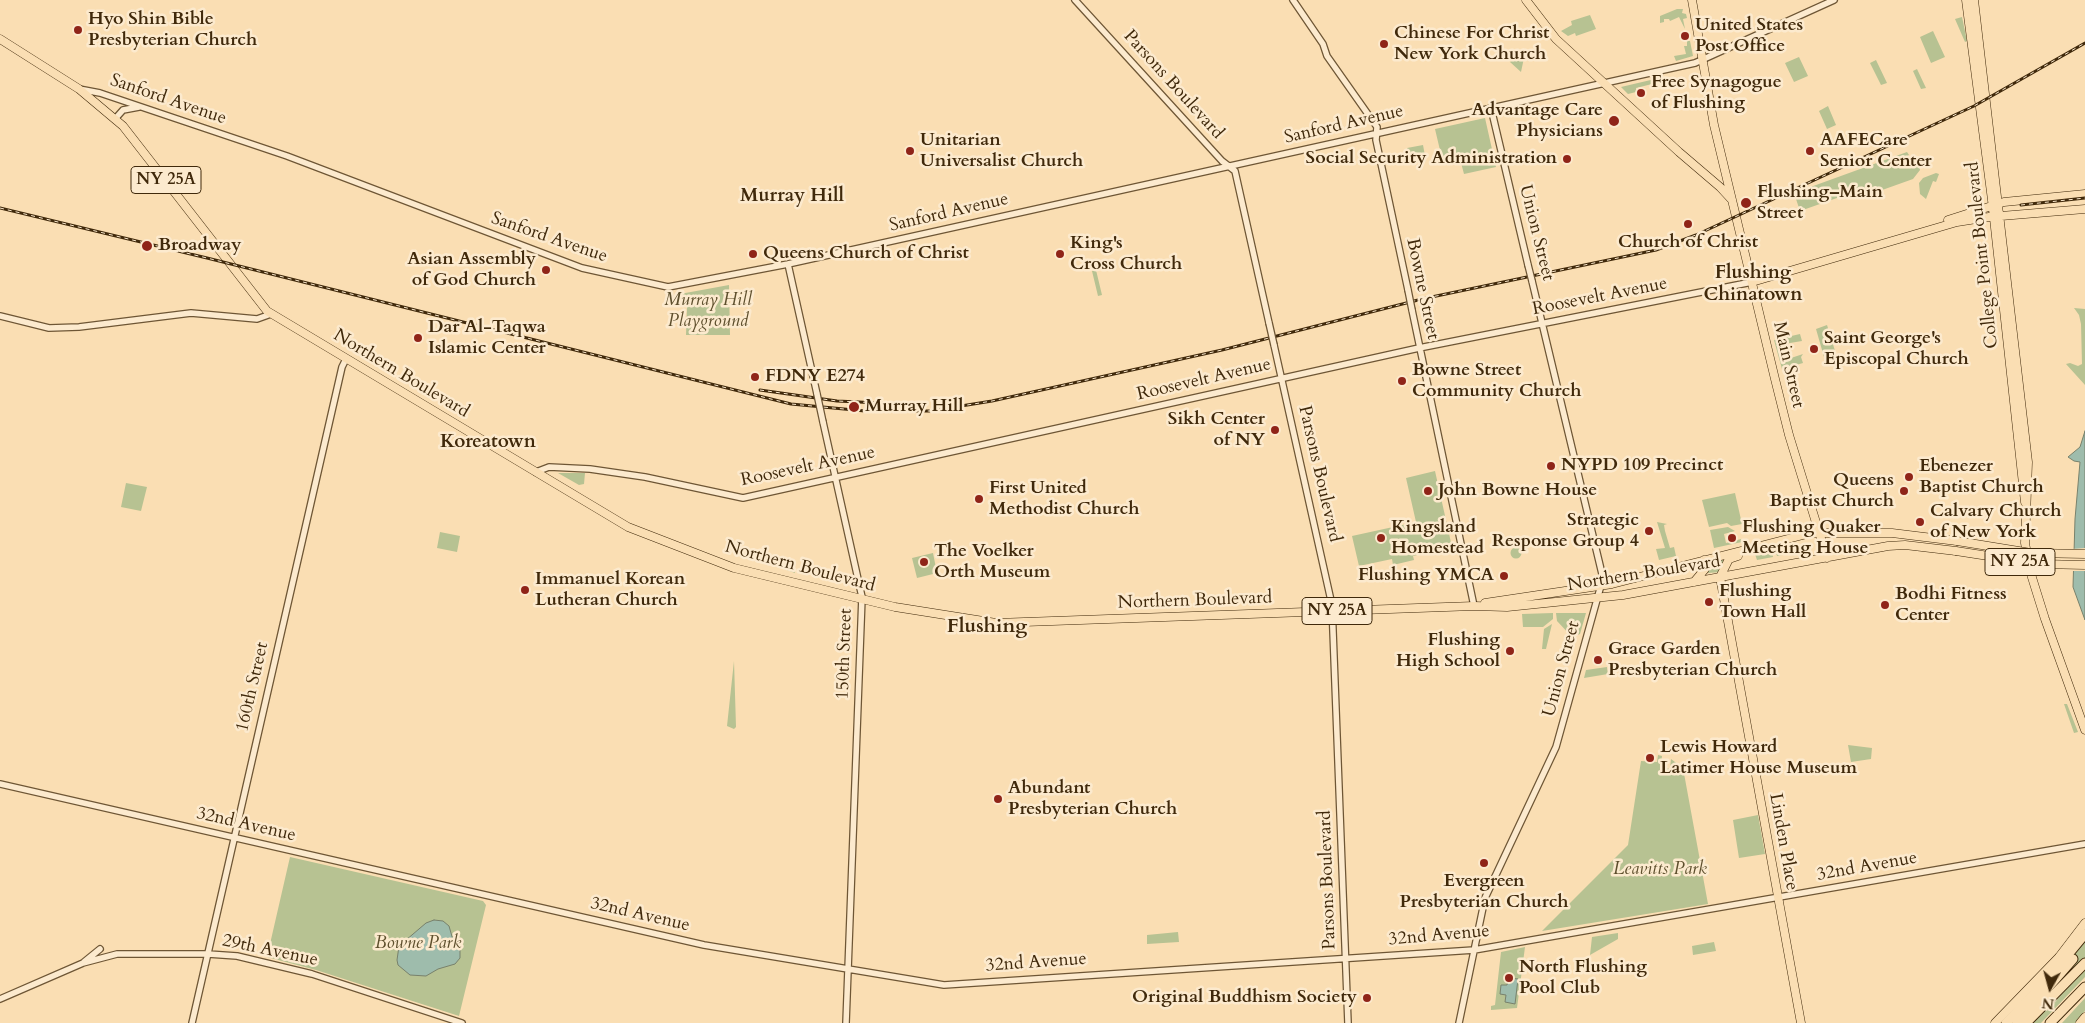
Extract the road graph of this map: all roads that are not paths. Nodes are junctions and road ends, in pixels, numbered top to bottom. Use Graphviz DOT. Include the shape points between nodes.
graph roads {
  1 [pos="1075,0"];
  2 [pos="1293,0"];
  3 [pos="1526,0"];
  4 [pos="1692,0"];
  5 [pos="1834,0"];
  6 [pos="1966,0"];
  7 [pos="1974,0"];
  8 [pos="0,39"];
  9 [pos="1703,60"];
  10 [pos="1604,83"];
  11 [pos="79,89"];
  12 [pos="139,107"];
  13 [pos="1491,108"];
  14 [pos="115,119"];
  15 [pos="1377,133"];
  16 [pos="1228,166"];
  17 [pos="2085,194"];
  18 [pos="1733,201"];
  19 [pos="1996,204"];
  20 [pos="2085,209"];
  21 [pos="1997,217"];
  22 [pos="1876,244"];
  23 [pos="788,264"];
  24 [pos="1752,282"];
  25 [pos="271,314"];
  26 [pos="0,316"];
  27 [pos="1543,324"];
  28 [pos="1419,348"];
  29 [pos="346,359"];
  30 [pos="1282,378"];
  31 [pos="536,472"];
  32 [pos="835,478"];
  33 [pos="1820,534"];
  34 [pos="1747,549"];
  35 [pos="2085,554"];
  36 [pos="1827,558"];
  37 [pos="1704,560"];
  38 [pos="1725,565"];
  39 [pos="2085,565"];
  40 [pos="1738,574"];
  41 [pos="1720,577"];
  42 [pos="1694,582"];
  43 [pos="1600,585"];
  44 [pos="862,599"];
  45 [pos="1597,599"];
  46 [pos="1474,606"];
  47 [pos="1332,611"];
  48 [pos="2085,730"];
  49 [pos="0,784"];
  50 [pos="234,838"];
  51 [pos="2085,844"];
  52 [pos="1778,898"];
  53 [pos="2085,922"];
  54 [pos="2085,927"];
  55 [pos="2085,934"];
  56 [pos="2074,940"];
  57 [pos="2085,942"];
  58 [pos="100,949"];
  59 [pos="1474,950"];
  60 [pos="208,954"];
  61 [pos="1345,959"];
  62 [pos="83,963"];
  63 [pos="2085,963"];
  64 [pos="849,970"];
  65 [pos="2051,987"];
  66 [pos="2085,987"];
  67 [pos="0,999"];
  68 [pos="2085,1017"];
  69 [pos="192,1023"];
  70 [pos="462,1023"];
  71 [pos="846,1023"];
  72 [pos="1348,1023"];
  73 [pos="1458,1023"];
  74 [pos="1801,1023"];
  75 [pos="1994,1023"];
  76 [pos="2006,1023"];
  77 [pos="2017,1023"];
  78 [pos="2026,1023"];
  79 [pos="2051,1023"];
  80 [pos="2080,1023"];
  1 -- 16 [label="street, Parsons Boulevard"];
  2 -- 15 [label="street, Bowne Street" via="1323,44 1327,56 1377,127"];
  3 -- 10 [label="main road" via="1556,39"];
  4 -- 9 [label="main road, Main Street"];
  5 -- 9 [label="street, Sanford Avenue"];
  6 -- 19 [label="main road, College Point Boulevard"];
  7 -- 19 [label="main road, College Point Boulevard" via="1991,130"];
  8 -- 11 [label="main road, Northern Boulevard"];
  9 -- 10 [label="street, Sanford Avenue"];
  9 -- 18 [label="main road, Main Street" via="1714,125"];
  10 -- 13 [label="street, Sanford Avenue"];
  10 -- 18 [label="main road"];
  11 -- 12 [label="street, Sanford Avenue"];
  11 -- 14 [label="main road, Northern Boulevard"];
  12 -- 14 [label="street" via="123,110"];
  12 -- 23 [label="street, Sanford Avenue" via="288,156 586,269 668,287"];
  13 -- 15 [label="street, Sanford Avenue"];
  13 -- 27 [label="street, Union Street, bridge"];
  14 -- 25 [label="main road, Northern Boulevard / NY 25A"];
  15 -- 16 [label="street, Sanford Avenue"];
  15 -- 28 [label="street, Bowne Street, bridge"];
  16 -- 23 [label="street, Sanford Avenue"];
  16 -- 30 [label="street, Parsons Boulevard, bridge" via="1235,171"];
  17 -- 19 [label="main road, Roosevelt Avenue"];
  18 -- 24 [label="main road, Main Street"];
  19 -- 21 [label="main road, College Point Boulevard"];
  19 -- 22 [label="main road, Roosevelt Avenue"];
  20 -- 21 [label="main road, Roosevelt Avenue"];
  21 -- 22 [label="main road, Roosevelt Avenue" via="1957,222"];
  21 -- 48 [label="main road, College Point Boulevard" via="2030,571"];
  22 -- 24 [label="main road, Roosevelt Avenue"];
  23 -- 32 [label="street, 150th Street, bridge"];
  24 -- 27 [label="street, Roosevelt Avenue"];
  24 -- 33 [label="main road, Main Street" via="1789,435"];
  25 -- 26 [label="street" via="257,319 191,313 49,328"];
  25 -- 29 [label="main road, Northern Boulevard / NY 25A"];
  27 -- 28 [label="street, Roosevelt Avenue"];
  27 -- 43 [label="street, Union Street" via="1603,578"];
  28 -- 30 [label="street, Roosevelt Avenue"];
  28 -- 46 [label="street, Bowne Street"];
  29 -- 31 [label="main road, Northern Boulevard / NY 25A"];
  29 -- 50 [label="street, 160th Street"];
  30 -- 32 [label="street, Roosevelt Avenue"];
  30 -- 47 [label="street, Parsons Boulevard"];
  31 -- 32 [label="street, Roosevelt Avenue" via="549,467 577,468 645,477 743,498"];
  31 -- 44 [label="main road, Northern Boulevard / NY 25A" via="634,529 734,568"];
  32 -- 44 [label="street, 150th Street"];
  33 -- 34 [label="main road, Northern Boulevard / NY 25A" via="1811,533"];
  33 -- 35 [label="main road, Northern Boulevard / NY 25A, bridge" via="1892,533 2031,553"];
  33 -- 36 [label="main road, Main Street"];
  34 -- 37 [label="main road, Northern Boulevard / NY 25A"];
  34 -- 38 [label="main road" via="1746,553 1729,559"];
  36 -- 39 [label="main road, Northern Boulevard / NY 25A, bridge" via="1899,544 2040,564"];
  36 -- 40 [label="main road, Northern Boulevard / NY 25A"];
  37 -- 42 [label="main road" via="1705,569"];
  37 -- 43 [label="main road, Northern Boulevard / NY 25A"];
  38 -- 40 [label="main road"];
  38 -- 41 [label="main road"];
  40 -- 41 [label="main road, Northern Boulevard / NY 25A"];
  41 -- 42 [label="main road, Northern Boulevard / NY 25A"];
  41 -- 52 [label="main road, Linden Place"];
  42 -- 45 [label="main road, Northern Boulevard / NY 25A"];
  43 -- 45 [label="street, Union Street"];
  43 -- 46 [label="main road, Northern Boulevard / NY 25A"];
  44 -- 47 [label="main road, Northern Boulevard / NY 25A" via="996,623"];
  44 -- 64 [label="street, 150th Street"];
  45 -- 46 [label="main road, Northern Boulevard / NY 25A" via="1507,607"];
  45 -- 59 [label="street, Union Street" via="1556,747 1492,880"];
  46 -- 47 [label="main road, Northern Boulevard / NY 25A"];
  47 -- 61 [label="street, Parsons Boulevard"];
  49 -- 50 [label="street, 32nd Avenue"];
  50 -- 60 [label="street, 160th Street"];
  50 -- 64 [label="street, 32nd Avenue" via="699,944"];
  51 -- 52 [label="street, 32nd Avenue"];
  52 -- 59 [label="street, 32nd Avenue"];
  52 -- 74 [label="main road, Linden Place"];
  53 -- 56 [label="main road"];
  54 -- 56 [label="highway"];
  55 -- 65 [label="highway"];
  56 -- 75 [label="main road"];
  57 -- 65 [label="highway"];
  58 -- 62 [label="street"];
  59 -- 61 [label="street, 32nd Avenue"];
  59 -- 73 [label="street, Union Street"];
  60 -- 62 [label="street, 29th Avenue" via="117,954"];
  60 -- 69 [label="street, 160th Street"];
  60 -- 70 [label="street, 29th Avenue" via="237,956 312,974"];
  61 -- 64 [label="street, 32nd Avenue" via="944,985"];
  61 -- 72 [label="street, Parsons Boulevard"];
  62 -- 67 [label="street"];
  63 -- 65 [label="highway"];
  64 -- 71 [label="street, 150th Street"];
  65 -- 76 [label="highway"];
  65 -- 77 [label="highway"];
  65 -- 78 [label="highway"];
  66 -- 79 [label="highway"];
  68 -- 80 [label="main road"];
}
